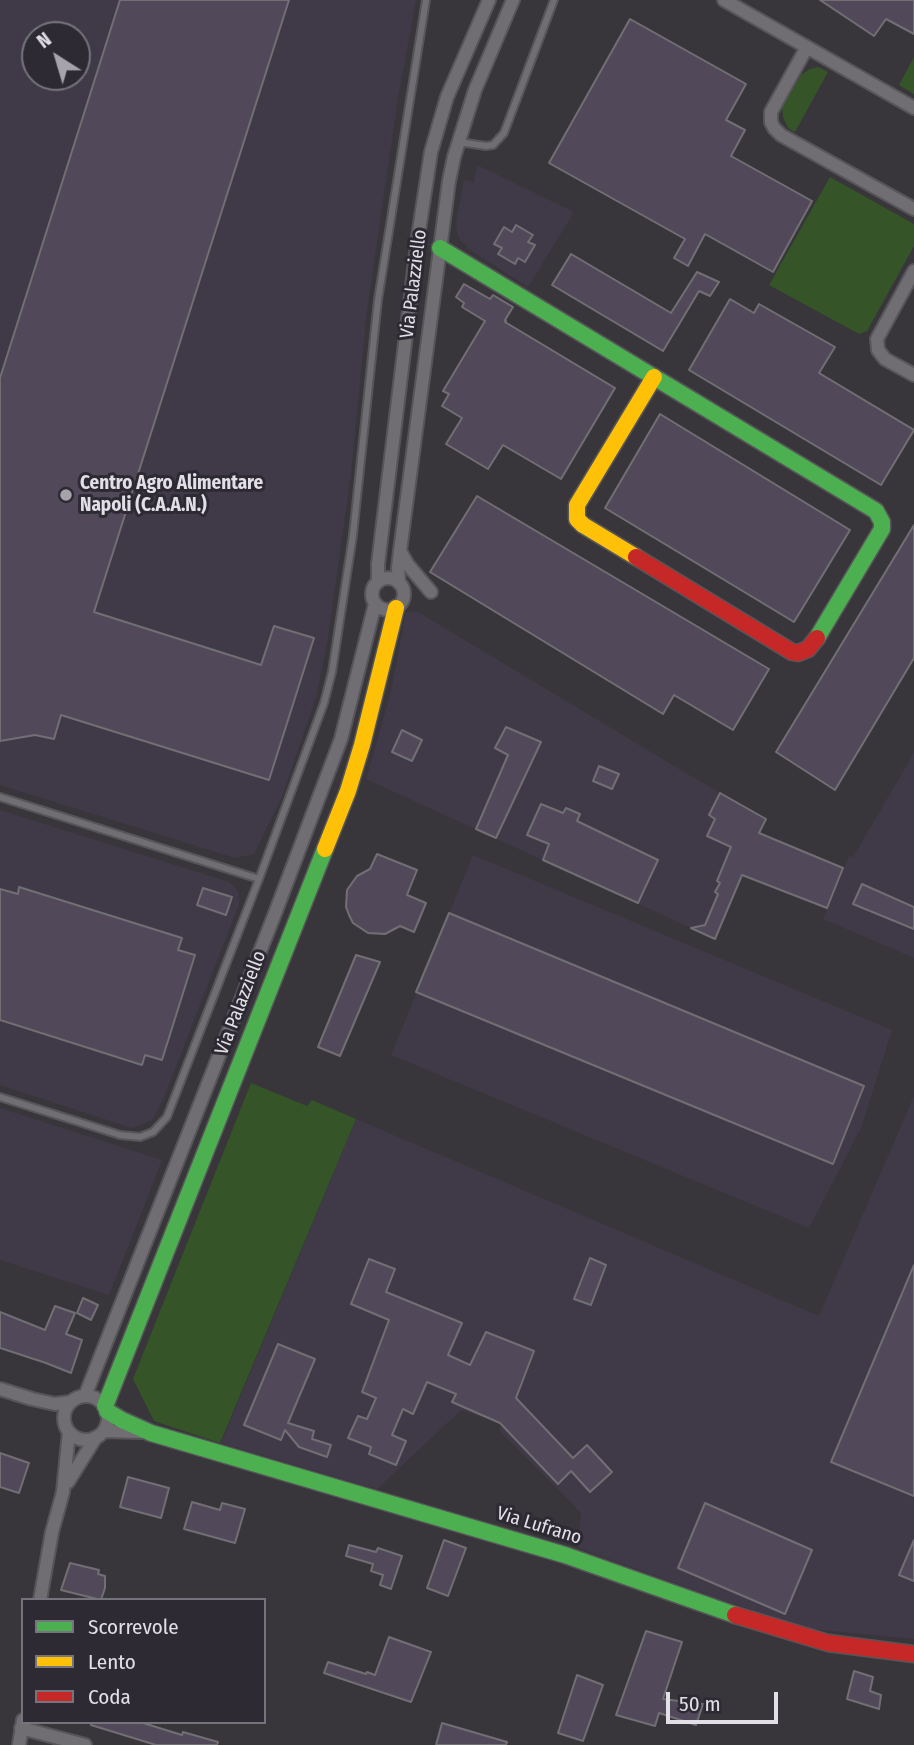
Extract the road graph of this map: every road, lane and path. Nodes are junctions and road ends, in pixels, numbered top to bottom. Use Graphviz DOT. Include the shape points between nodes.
graph roads {
  1 [pos="426,0"];
  2 [pos="489,0"];
  3 [pos="513,0"];
  4 [pos="554,0"];
  5 [pos="724,0"];
  6 [pos="807,47"];
  7 [pos="914,107"];
  8 [pos="459,142"];
  9 [pos="914,209"];
  10 [pos="440,248"];
  11 [pos="914,271"];
  12 [pos="914,375"];
  13 [pos="654,377"];
  14 [pos="400,551"];
  15 [pos="378,582"];
  16 [pos="431,592"];
  17 [pos="400,596"];
  18 [pos="376,604"];
  19 [pos="0,797"];
  20 [pos="259,879"];
  21 [pos="0,1097"];
  22 [pos="0,1389"];
  23 [pos="85,1396"];
  24 [pos="32,1399"];
  25 [pos="71,1402"];
  26 [pos="106,1409"];
  27 [pos="67,1426"];
  28 [pos="151,1433"];
  29 [pos="100,1434"];
  30 [pos="63,1492"];
  31 [pos="40,1598"];
  32 [pos="914,1654"];
  33 [pos="22,1724"];
  34 [pos="19,1745"];
  35 [pos="85,1745"];
  1 -- 20 [label="lane" via="379,300 353,535 332,672"];
  2 -- 15 [label="street, Via Palazziello" via="440,115 431,152"];
  3 -- 8 [label="street, Via Palazziello" via="475,90"];
  4 -- 8 [label="lane" via="504,133 494,145"];
  5 -- 6 [label="street"];
  6 -- 7 [label="street"];
  6 -- 9 [label="street" via="771,112 774,128"];
  8 -- 10 [label="street, Via Palazziello"];
  10 -- 13 [label="street"];
  10 -- 14 [label="street, Via Palazziello"];
  11 -- 12 [label="street" via="877,339 885,359"];
  13 -- 13 [label="street" via="880,516 882,529 808,649 792,652 578,519 577,505"];
  14 -- 16 [label="street"];
  14 -- 17 [label="street, Via Palazziello"];
  15 -- 17 [label="street" via="389,578"];
  15 -- 18 [label="street" via="372,595"];
  17 -- 18 [label="street" via="385,610"];
  17 -- 26 [label="street, Via Palazziello" via="348,791"];
  18 -- 23 [label="street, Via Palazziello" via="341,739"];
  19 -- 20 [label="lane"];
  20 -- 21 [label="lane" via="167,1117 153,1132 140,1138 120,1135"];
  22 -- 24 [label="street"];
  23 -- 25 [label="street"];
  23 -- 26 [label="street" via="96,1398"];
  24 -- 25 [label="street"];
  24 -- 27 [label="street"];
  25 -- 27 [label="street" via="65,1414"];
  26 -- 28 [label="street, Via Lufrano"];
  26 -- 29 [label="street" via="108,1418"];
  27 -- 29 [label="street" via="82,1439"];
  27 -- 30 [label="street"];
  28 -- 29 [label="street, Via Lufrano"];
  28 -- 32 [label="street, Via Lufrano" via="565,1555 828,1643"];
  29 -- 30 [label="street"];
  30 -- 31 [label="street"];
  33 -- 34 [label="street"];
  33 -- 35 [label="street"];
}
